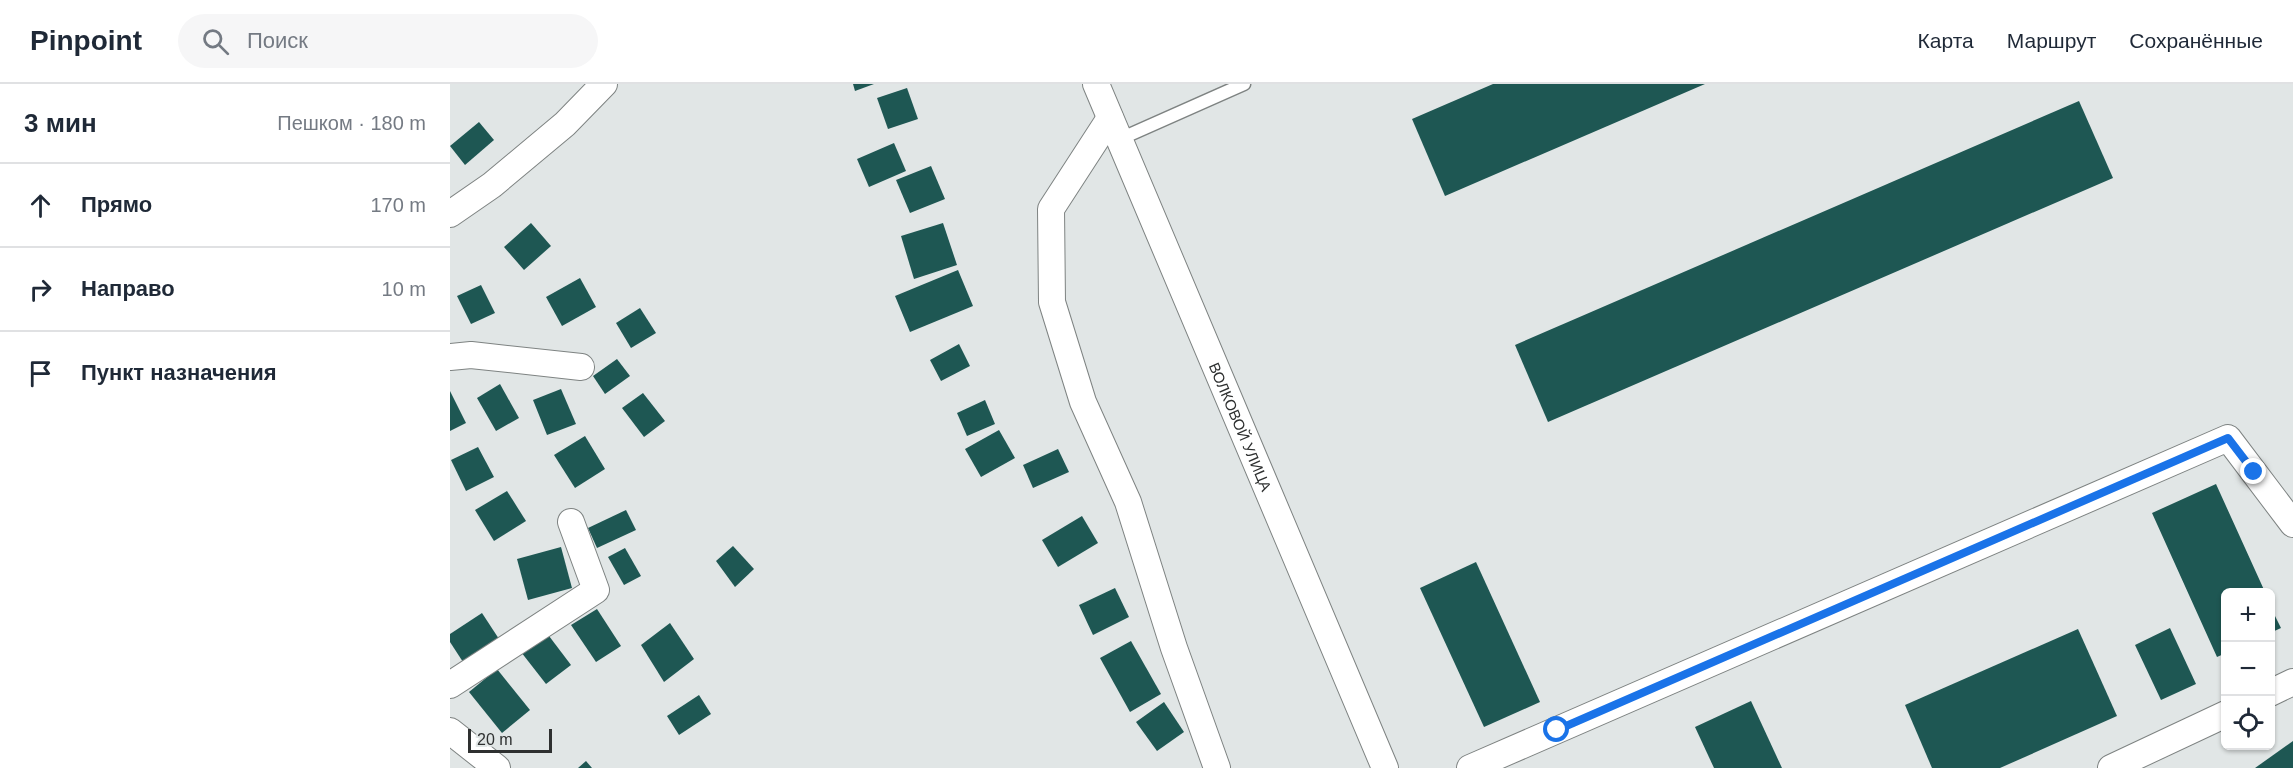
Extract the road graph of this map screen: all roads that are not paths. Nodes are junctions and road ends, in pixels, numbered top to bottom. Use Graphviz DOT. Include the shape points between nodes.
graph roads {
  1 [pos="604,84"];
  2 [pos="1096,84"];
  3 [pos="1244,84"];
  4 [pos="1115,129"];
  5 [pos="450,214"];
  6 [pos="450,357"];
  7 [pos="581,367"];
  8 [pos="571,522"];
  9 [pos="2293,524"];
  10 [pos="2293,682"];
  11 [pos="450,685"];
  12 [pos="2275,691"];
  13 [pos="2221,716"];
  14 [pos="450,731"];
  15 [pos="497,768"];
  16 [pos="1217,768"];
  17 [pos="1385,768"];
  18 [pos="1470,768"];
  19 [pos="2111,768"];
  1 -- 5 [label="street" via="566,124"];
  2 -- 4 [label="street, ВОЛКОВОЙ УЛИЦА"];
  3 -- 4 [label="lane"];
  4 -- 16 [label="street" via="1051,209 1052,302 1083,402 1128,502"];
  4 -- 17 [label="street, ВОЛКОВОЙ УЛИЦА"];
  6 -- 7 [label="street" via="471,355"];
  8 -- 11 [label="street" via="596,590"];
  9 -- 18 [label="street" via="2228,438"];
  10 -- 12 [label="street"];
  13 -- 19 [label="street"];
  14 -- 15 [label="street"];
}
